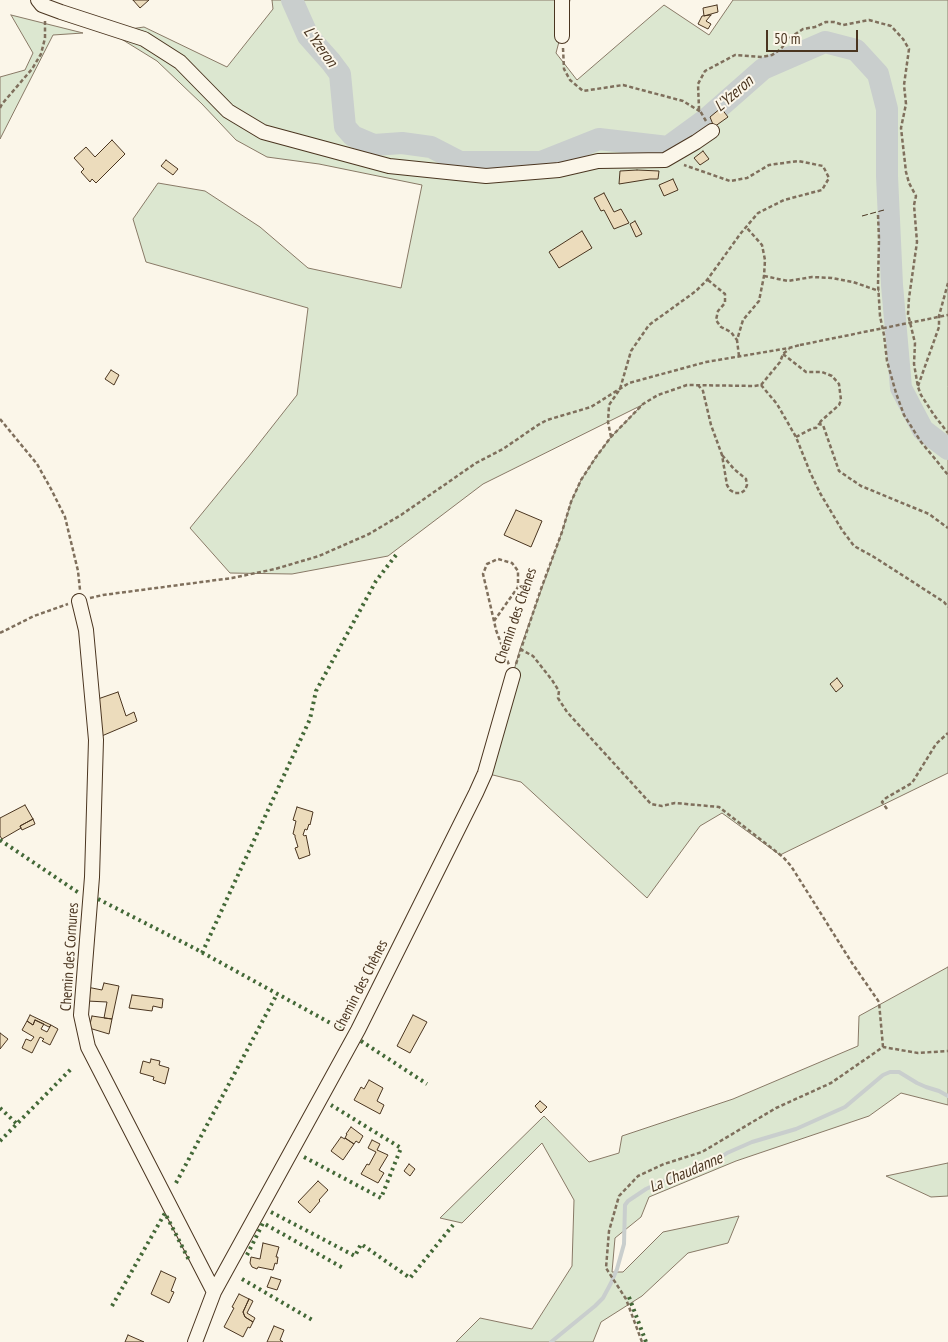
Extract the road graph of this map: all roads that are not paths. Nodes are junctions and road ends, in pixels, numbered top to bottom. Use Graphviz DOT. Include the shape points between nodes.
graph roads {
  1 [pos="562,0"];
  2 [pos="40,2"];
  3 [pos="562,36"];
  4 [pos="712,131"];
  5 [pos="79,601"];
  6 [pos="513,675"];
  7 [pos="214,1292"];
  8 [pos="195,1342"];
  1 -- 3 [label="street"];
  2 -- 4 [label="street" via="144,39 180,62 228,111 263,132 389,166 486,176 559,170 598,161 665,160"];
  5 -- 7 [label="street, Chemin des Cornures" via="86,630 96,740 92,877 81,1015 88,1047"];
  6 -- 7 [label="street, Chemin des Chênes" via="485,773 476,793 358,1030"];
  7 -- 8 [label="street"];
}
